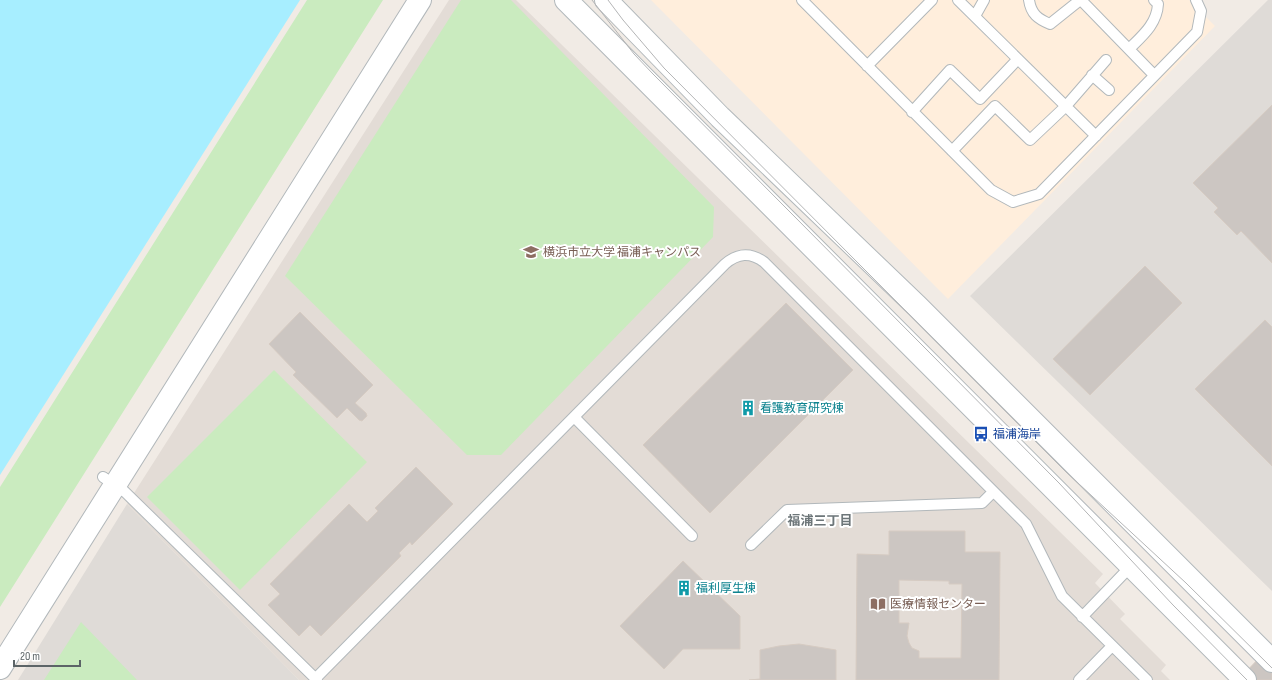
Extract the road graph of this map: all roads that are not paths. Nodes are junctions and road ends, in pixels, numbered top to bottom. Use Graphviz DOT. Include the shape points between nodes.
graph roads {
  1 [pos="403,0"];
  2 [pos="420,0"];
  3 [pos="566,0"];
  4 [pos="606,0"];
  5 [pos="802,0"];
  6 [pos="932,0"];
  7 [pos="958,0"];
  8 [pos="984,0"];
  9 [pos="1029,0"];
  10 [pos="1080,0"];
  11 [pos="1154,0"];
  12 [pos="1196,0"];
  13 [pos="974,16"];
  14 [pos="1129,49"];
  15 [pos="1018,59"];
  16 [pos="1106,60"];
  17 [pos="867,66"];
  18 [pos="1092,75"];
  19 [pos="1154,75"];
  20 [pos="1109,90"];
  21 [pos="1066,106"];
  22 [pos="912,112"];
  23 [pos="1096,136"];
  24 [pos="952,151"];
  25 [pos="574,417"];
  26 [pos="109,481"];
  27 [pos="993,492"];
  28 [pos="692,536"];
  29 [pos="751,545"];
  30 [pos="1131,566"];
  31 [pos="1082,617"];
  32 [pos="0,641"];
  33 [pos="1112,646"];
  34 [pos="1272,660"];
  35 [pos="0,668"];
  36 [pos="316,679"];
  37 [pos="1079,680"];
  38 [pos="1147,680"];
  39 [pos="1245,680"];
  1 -- 26 [label="street"];
  2 -- 26 [label="street"];
  3 -- 30 [label="street"];
  4 -- 34 [label="street" via="720,117 922,311"];
  5 -- 17 [label="lane"];
  6 -- 17 [label="lane"];
  7 -- 13 [label="lane"];
  8 -- 13 [label="lane"];
  9 -- 10 [label="lane" via="1031,10 1039,20 1050,24"];
  10 -- 14 [label="lane"];
  11 -- 14 [label="lane" via="1158,4 1157,14 1147,31"];
  12 -- 19 [label="lane" via="1201,11 1197,32"];
  13 -- 15 [label="lane"];
  14 -- 19 [label="lane"];
  15 -- 21 [label="lane"];
  15 -- 22 [label="lane" via="980,99 950,70"];
  16 -- 18 [label="lane"];
  17 -- 22 [label="lane"];
  18 -- 20 [label="lane"];
  18 -- 21 [label="lane"];
  19 -- 23 [label="lane"];
  21 -- 23 [label="lane"];
  21 -- 24 [label="lane" via="1030,140 995,106"];
  22 -- 24 [label="lane"];
  23 -- 24 [label="lane" via="1039,194 1013,202 991,190"];
  25 -- 27 [label="lane" via="725,264 737,256 751,255 764,262"];
  25 -- 28 [label="lane"];
  25 -- 36 [label="lane"];
  26 -- 32 [label="street"];
  26 -- 35 [label="street"];
  26 -- 36 [label="lane" via="130,497"];
  27 -- 29 [label="lane" via="982,503 787,510"];
  27 -- 31 [label="lane" via="1026,524 1062,596"];
  30 -- 31 [label="lane"];
  30 -- 39 [label="street"];
  31 -- 33 [label="lane"];
  33 -- 37 [label="lane"];
  33 -- 38 [label="lane"];
}
